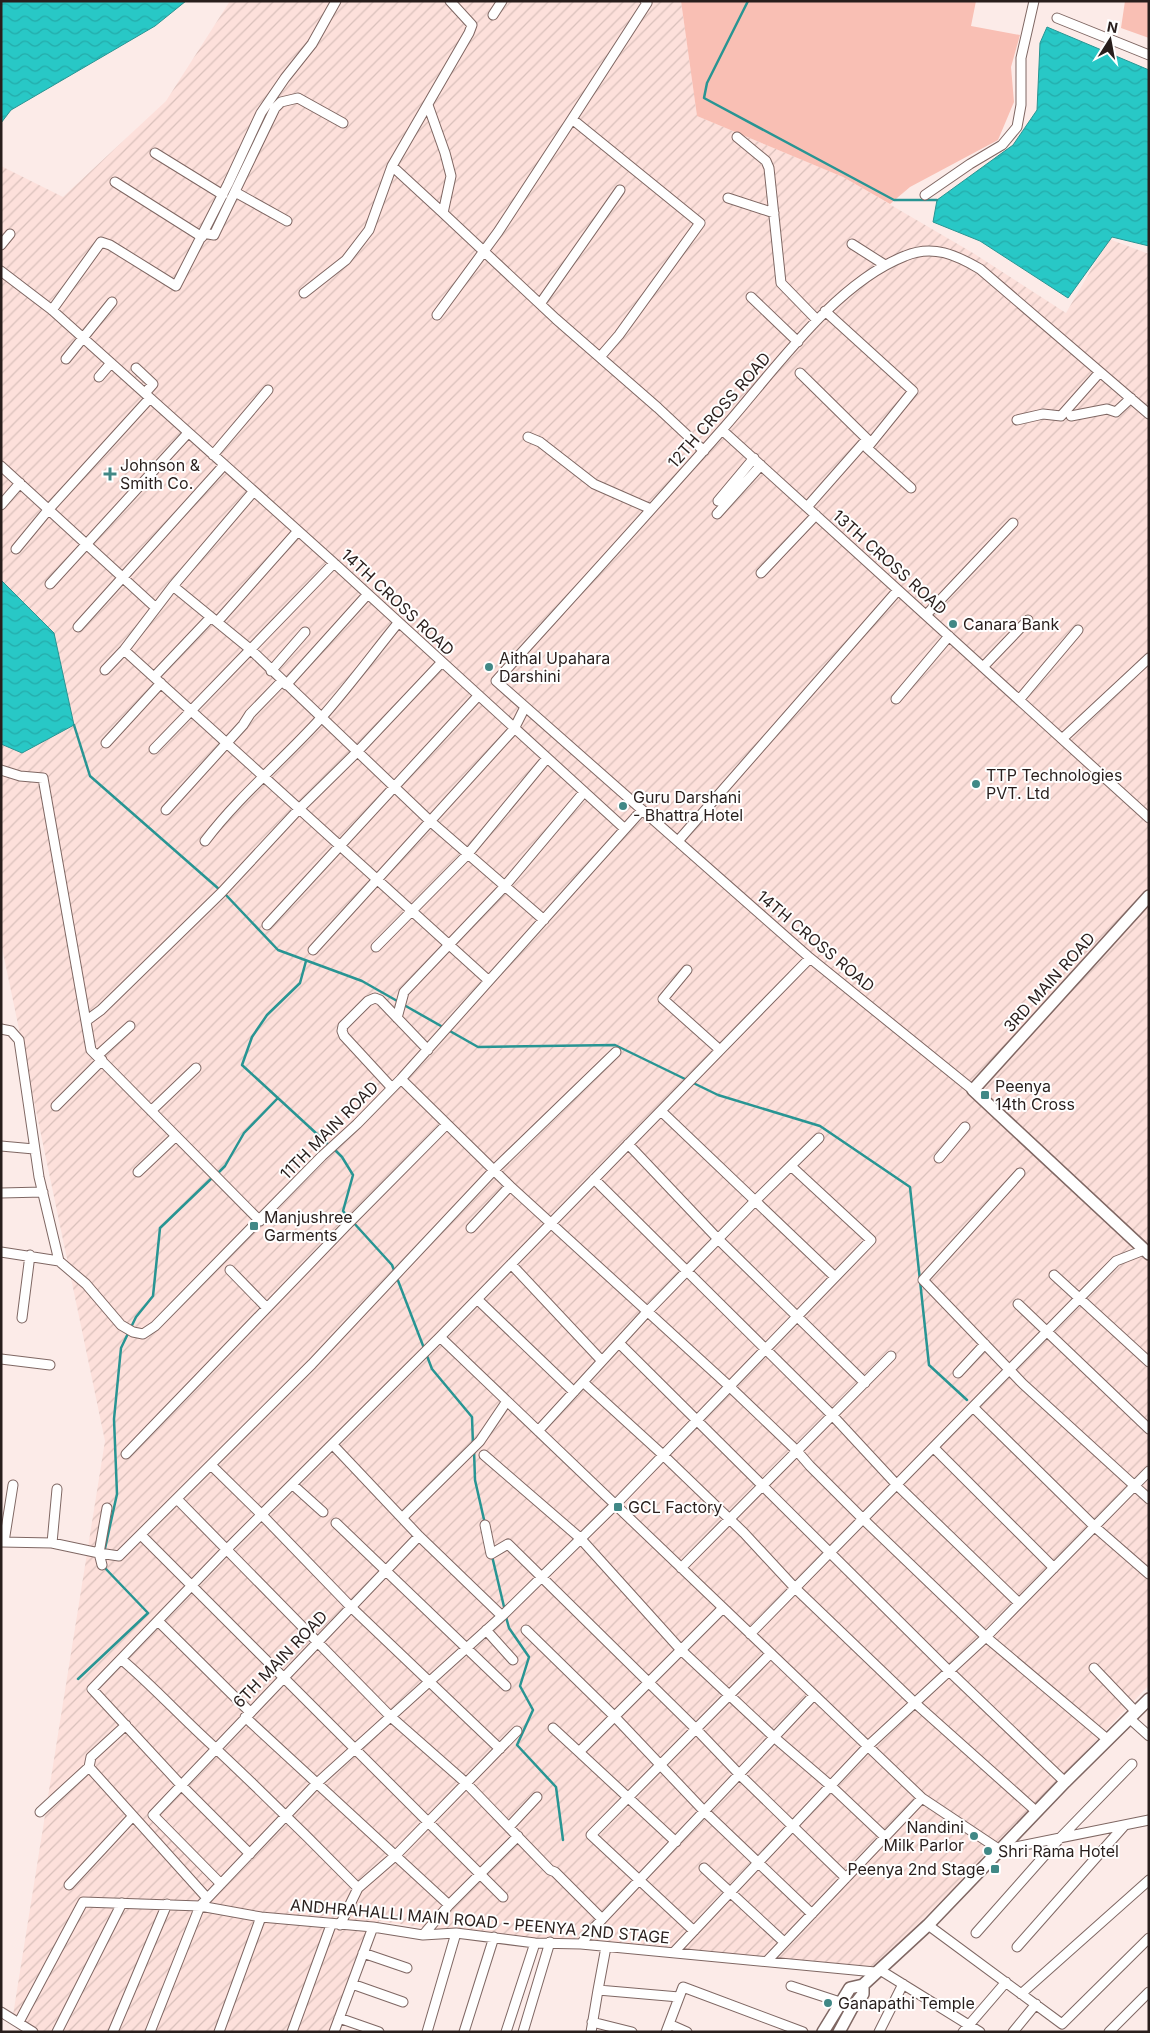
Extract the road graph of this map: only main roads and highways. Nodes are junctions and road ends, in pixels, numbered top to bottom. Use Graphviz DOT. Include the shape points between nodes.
graph roads {
  1 [pos="1149,896"];
  2 [pos="1146,1252"];
  3 [pos="1149,1699"];
  4 [pos="863,1985"];
  5 [pos="823,2032"];
  6 [pos="839,2032"];
  1 -- 2 [label="main road, 3RD MAIN ROAD" via="973,1090"];
  3 -- 4 [label="main road" via="928,1925"];
  4 -- 5 [label="main road" via="850,1988"];
  4 -- 6 [label="main road" via="863,1994"];
}
